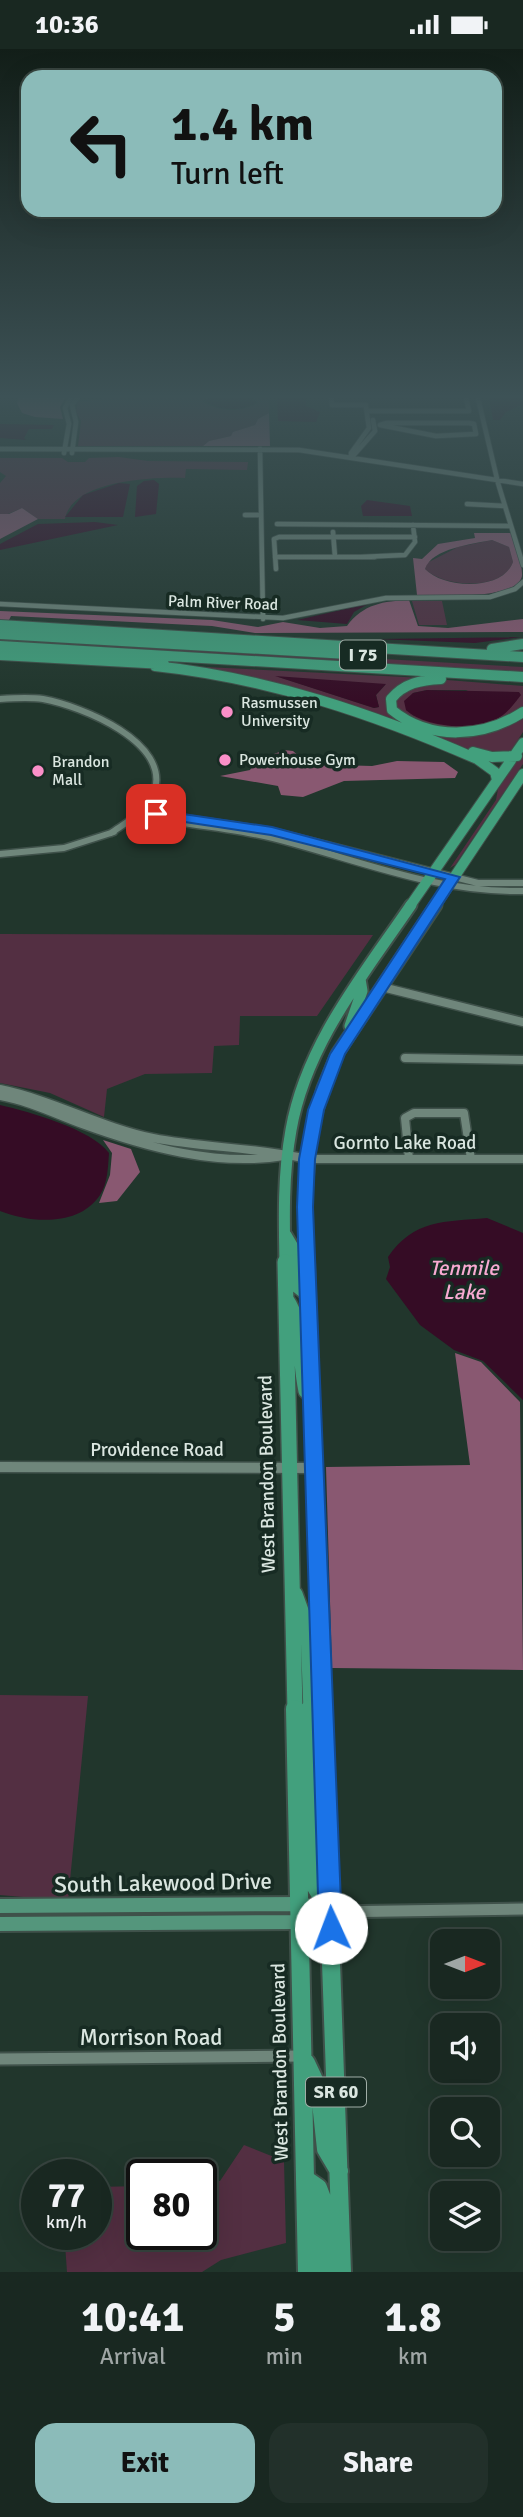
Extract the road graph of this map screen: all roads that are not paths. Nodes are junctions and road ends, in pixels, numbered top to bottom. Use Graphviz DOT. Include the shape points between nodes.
graph roads {
  1 [pos="261,498"];
  2 [pos="503,498"];
  3 [pos="467,504"];
  4 [pos="505,506"];
  5 [pos="245,515"];
  6 [pos="260,515"];
  7 [pos="277,524"];
  8 [pos="333,525"];
  9 [pos="413,525"];
  10 [pos="511,526"];
  11 [pos="334,537"];
  12 [pos="415,537"];
  13 [pos="275,557"];
  14 [pos="335,557"];
  15 [pos="523,565"];
  16 [pos="276,569"];
  17 [pos="523,582"];
  18 [pos="0,604"];
  19 [pos="263,618"];
  20 [pos="0,625"];
  21 [pos="0,634"];
  22 [pos="523,645"];
  23 [pos="0,646"];
  24 [pos="409,650"];
  25 [pos="0,655"];
  26 [pos="523,657"];
  27 [pos="117,662"];
  28 [pos="523,665"];
  29 [pos="523,677"];
  30 [pos="465,679"];
  31 [pos="523,683"];
  32 [pos="0,699"];
  33 [pos="523,712"];
  34 [pos="422,737"];
  35 [pos="523,743"];
  36 [pos="518,755"];
  37 [pos="523,774"];
  38 [pos="497,780"];
  39 [pos="523,782"];
  40 [pos="152,795"];
  41 [pos="507,799"];
  42 [pos="137,814"];
  43 [pos="156,814"];
  44 [pos="163,821"];
  45 [pos="111,833"];
  46 [pos="0,854"];
  47 [pos="430,876"];
  48 [pos="451,881"];
  49 [pos="523,883"];
  50 [pos="523,891"];
  51 [pos="398,924"];
  52 [pos="405,950"];
  53 [pos="360,979"];
  54 [pos="383,984"];
  55 [pos="523,1020"];
  56 [pos="349,1034"];
  57 [pos="405,1058"];
  58 [pos="523,1060"];
  59 [pos="0,1089"];
  60 [pos="0,1096"];
  61 [pos="286,1156"];
  62 [pos="307,1159"];
  63 [pos="409,1159"];
  64 [pos="471,1159"];
  65 [pos="523,1159"];
  66 [pos="284,1233"];
  67 [pos="308,1294"];
  68 [pos="286,1299"];
  69 [pos="313,1419"];
  70 [pos="0,1467"];
  71 [pos="289,1468"];
  72 [pos="314,1468"];
  73 [pos="292,1588"];
  74 [pos="0,1906"];
  75 [pos="523,1909"];
  76 [pos="330,1912"];
  77 [pos="299,1913"];
  78 [pos="0,1924"];
  79 [pos="303,2056"];
  80 [pos="0,2059"];
  81 [pos="339,2172"];
  82 [pos="305,2179"];
  83 [pos="307,2272"];
  84 [pos="325,2272"];
  85 [pos="342,2272"];
  1 -- 6 [label="street"];
  2 -- 4 [label="street"];
  3 -- 4 [label="street"];
  4 -- 10 [label="street"];
  5 -- 6 [label="street"];
  6 -- 19 [label="street"];
  7 -- 8 [label="street"];
  8 -- 9 [label="street"];
  8 -- 11 [label="street"];
  9 -- 10 [label="street"];
  9 -- 12 [label="street"];
  10 -- 15 [label="street"];
  11 -- 12 [label="street"];
  11 -- 13 [label="street" via="279,537 274,539"];
  11 -- 14 [label="street"];
  12 -- 14 [label="street" via="402,557"];
  13 -- 14 [label="street"];
  13 -- 16 [label="street"];
  17 -- 19 [label="street, Palm River Road" via="490,597 386,598"];
  18 -- 19 [label="street, Palm River Road"];
  20 -- 24 [label="highway"];
  21 -- 28 [label="highway, I 75"];
  22 -- 24 [label="highway"];
  23 -- 29 [label="highway, I 75"];
  24 -- 26 [label="highway"];
  25 -- 27 [label="highway"];
  27 -- 30 [label="highway"];
  27 -- 34 [label="highway" via="270,684"];
  30 -- 31 [label="highway"];
  30 -- 33 [label="highway" via="408,684 394,693 390,704 397,716 415,725 456,732 501,726"];
  32 -- 40 [label="street" via="58,703 124,733 152,758 158,774"];
  34 -- 36 [label="highway" via="481,755"];
  34 -- 38 [label="highway" via="488,765"];
  35 -- 36 [label="highway, West Brandon Boulevard / SR 60"];
  36 -- 38 [label="highway, West Brandon Boulevard / SR 60"];
  37 -- 41 [label="highway, SR 60"];
  38 -- 47 [label="highway, West Brandon Boulevard / SR 60"];
  39 -- 41 [label="highway"];
  40 -- 42 [label="street"];
  40 -- 43 [label="street" via="150,808"];
  41 -- 48 [label="highway, SR 60"];
  42 -- 43 [label="street"];
  42 -- 44 [label="street"];
  42 -- 45 [label="street"];
  43 -- 47 [label="street" via="272,831"];
  44 -- 45 [label="street" via="137,820"];
  44 -- 47 [label="street" via="269,837 355,863"];
  45 -- 46 [label="street" via="57,850"];
  47 -- 48 [label="street"];
  47 -- 51 [label="highway, West Brandon Boulevard / SR 60"];
  48 -- 49 [label="street"];
  48 -- 50 [label="street" via="497,892"];
  48 -- 52 [label="highway, SR 60"];
  51 -- 52 [label="highway" via="403,927"];
  51 -- 53 [label="highway, West Brandon Boulevard / SR 60"];
  52 -- 54 [label="highway, SR 60"];
  53 -- 56 [label="highway" via="362,991"];
  53 -- 61 [label="highway, West Brandon Boulevard / SR 60" via="312,1061"];
  54 -- 55 [label="street"];
  54 -- 56 [label="highway, SR 60"];
  56 -- 62 [label="highway, SR 60" via="323,1088"];
  57 -- 58 [label="street"];
  59 -- 61 [label="street" via="153,1137"];
  60 -- 61 [label="street" via="154,1146 232,1158"];
  61 -- 62 [label="street, Gornto Lake Road"];
  61 -- 66 [label="highway, West Brandon Boulevard / SR 60"];
  62 -- 63 [label="street, Gornto Lake Road"];
  62 -- 67 [label="highway, SR 60"];
  63 -- 64 [label="street, Gornto Lake Road"];
  63 -- 64 [label="street" via="406,1115 464,1113"];
  64 -- 65 [label="street, Gornto Lake Road"];
  66 -- 67 [label="highway" via="293,1248 298,1286"];
  66 -- 68 [label="highway, West Brandon Boulevard / SR 60"];
  67 -- 69 [label="highway, SR 60"];
  68 -- 69 [label="highway" via="297,1315 300,1364"];
  68 -- 71 [label="highway, West Brandon Boulevard / SR 60"];
  69 -- 72 [label="highway, SR 60"];
  70 -- 71 [label="street, Providence Road"];
  71 -- 72 [label="street, Providence Road"];
  71 -- 73 [label="highway, West Brandon Boulevard / SR 60"];
  72 -- 76 [label="highway, SR 60"];
  73 -- 76 [label="highway" via="309,1629 316,1887"];
  73 -- 77 [label="highway, West Brandon Boulevard / SR 60"];
  74 -- 77 [label="main road, South Lakewood Drive"];
  75 -- 76 [label="street"];
  76 -- 77 [label="main road, South Lakewood Drive"];
  76 -- 81 [label="highway, SR 60"];
  77 -- 78 [label="main road, South Lakewood Drive"];
  77 -- 79 [label="highway, West Brandon Boulevard / SR 60"];
  79 -- 80 [label="street, Morrison Road"];
  79 -- 81 [label="highway" via="320,2094 321,2139"];
  79 -- 82 [label="highway, West Brandon Boulevard / SR 60"];
  81 -- 85 [label="highway, SR 60"];
  82 -- 83 [label="highway, West Brandon Boulevard / SR 60"];
  82 -- 84 [label="highway" via="318,2188 323,2201"];
}
